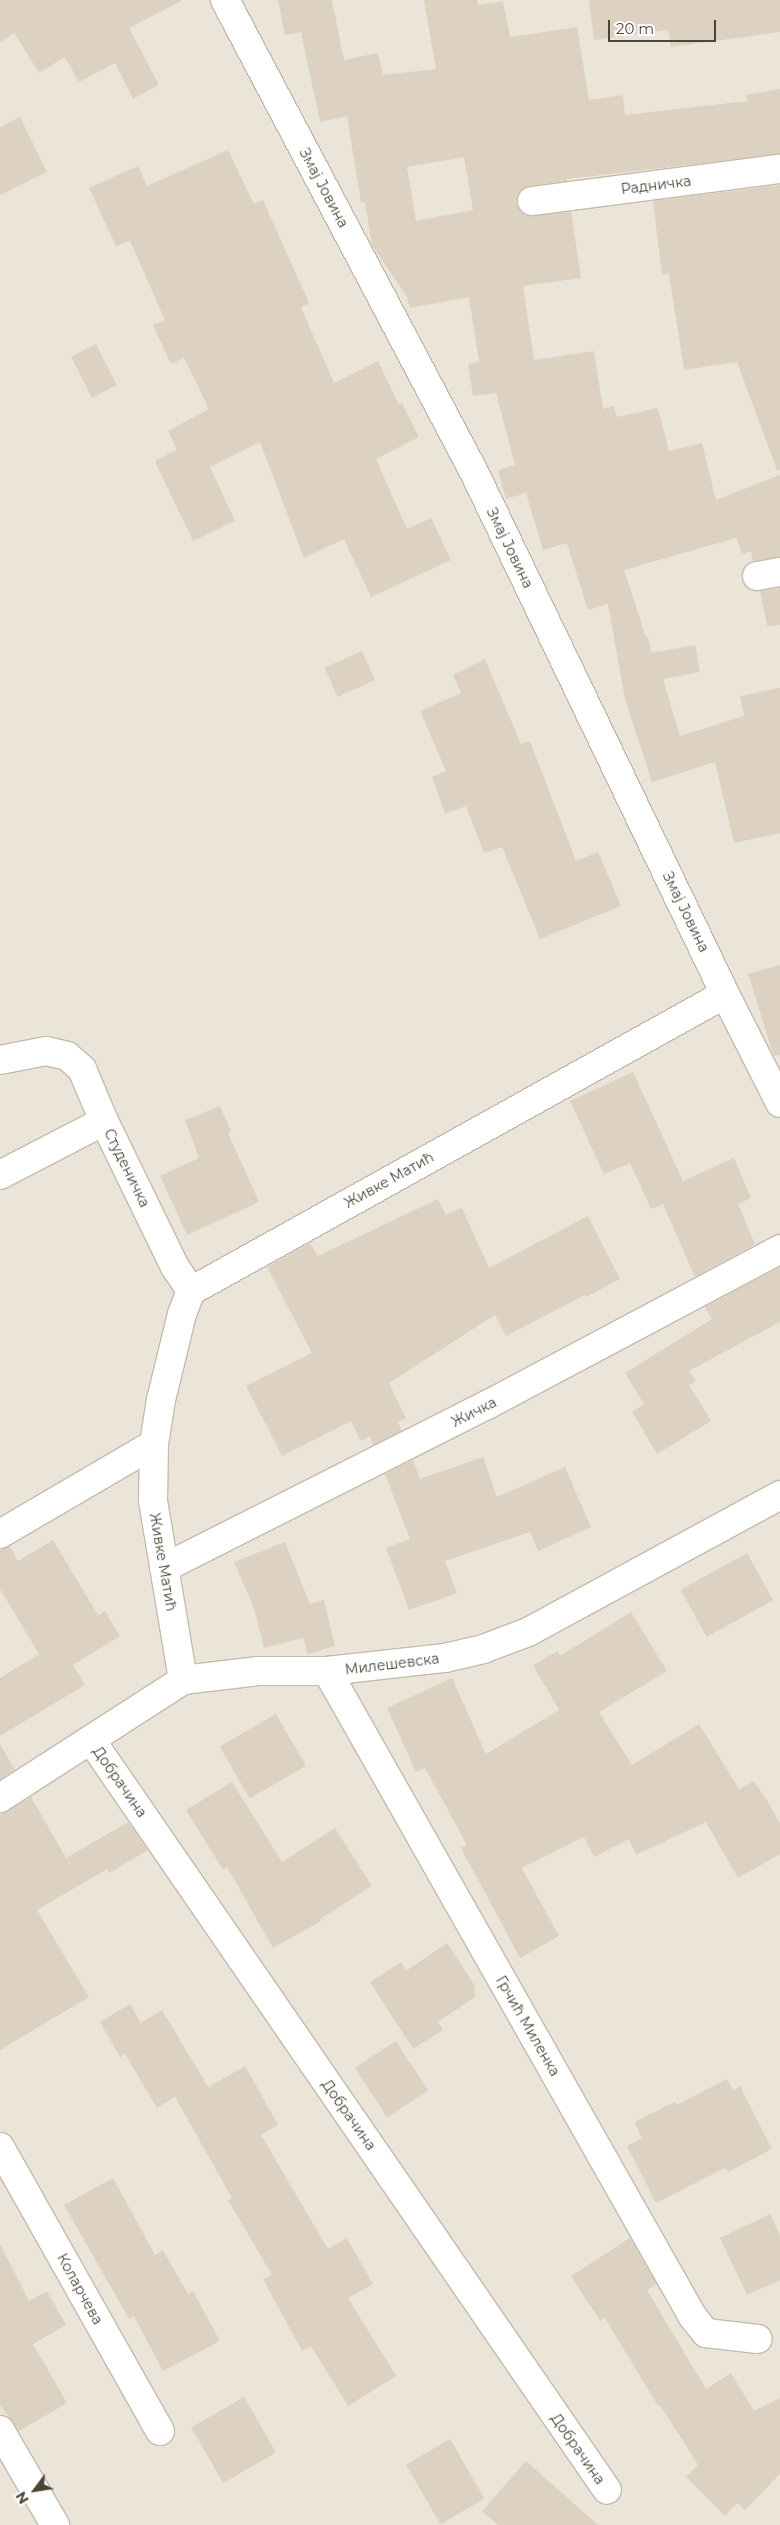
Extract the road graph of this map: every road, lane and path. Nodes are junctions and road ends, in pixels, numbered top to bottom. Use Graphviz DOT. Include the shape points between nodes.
graph roads {
  1 [pos="225,0"];
  2 [pos="780,169"];
  3 [pos="532,201"];
  4 [pos="725,994"];
  5 [pos="0,1060"];
  6 [pos="780,1103"];
  7 [pos="104,1121"];
  8 [pos="0,1175"];
  9 [pos="780,1249"];
  10 [pos="191,1291"];
  11 [pos="154,1444"];
  12 [pos="780,1495"];
  13 [pos="0,1534"];
  14 [pos="164,1568"];
  15 [pos="326,1671"];
  16 [pos="183,1680"];
  17 [pos="91,1740"];
  18 [pos="0,1798"];
  19 [pos="0,2147"];
  20 [pos="758,2339"];
  21 [pos="0,2430"];
  22 [pos="160,2431"];
  23 [pos="607,2490"];
  24 [pos="55,2525"];
  1 -- 4 [label="street, Змај Јовина" via="474,472"];
  2 -- 3 [label="street, Радничка"];
  4 -- 6 [label="street, Змај Јовина"];
  4 -- 10 [label="street, Живке Матић"];
  5 -- 7 [label="street" via="46,1051 67,1056 82,1070"];
  7 -- 8 [label="street, Студеничка"];
  7 -- 10 [label="street, Студеничка" via="175,1267"];
  9 -- 14 [label="street, Жичка" via="487,1405"];
  10 -- 11 [label="street, Живке Матић" via="182,1314 161,1400"];
  11 -- 13 [label="street"];
  11 -- 14 [label="street, Живке Матић" via="153,1501"];
  12 -- 15 [label="street, Милешевска" via="528,1632 483,1650 445,1658"];
  14 -- 16 [label="street, Живке Матић"];
  15 -- 16 [label="street, Милешевска" via="258,1671"];
  15 -- 20 [label="street, Грчић Миленка" via="693,2317 706,2333"];
  16 -- 17 [label="street, Милешевска"];
  17 -- 18 [label="street, Милешевска"];
  17 -- 23 [label="street, Добрачина"];
  19 -- 22 [label="street, Коларчева"];
  21 -- 24 [label="street"];
}
